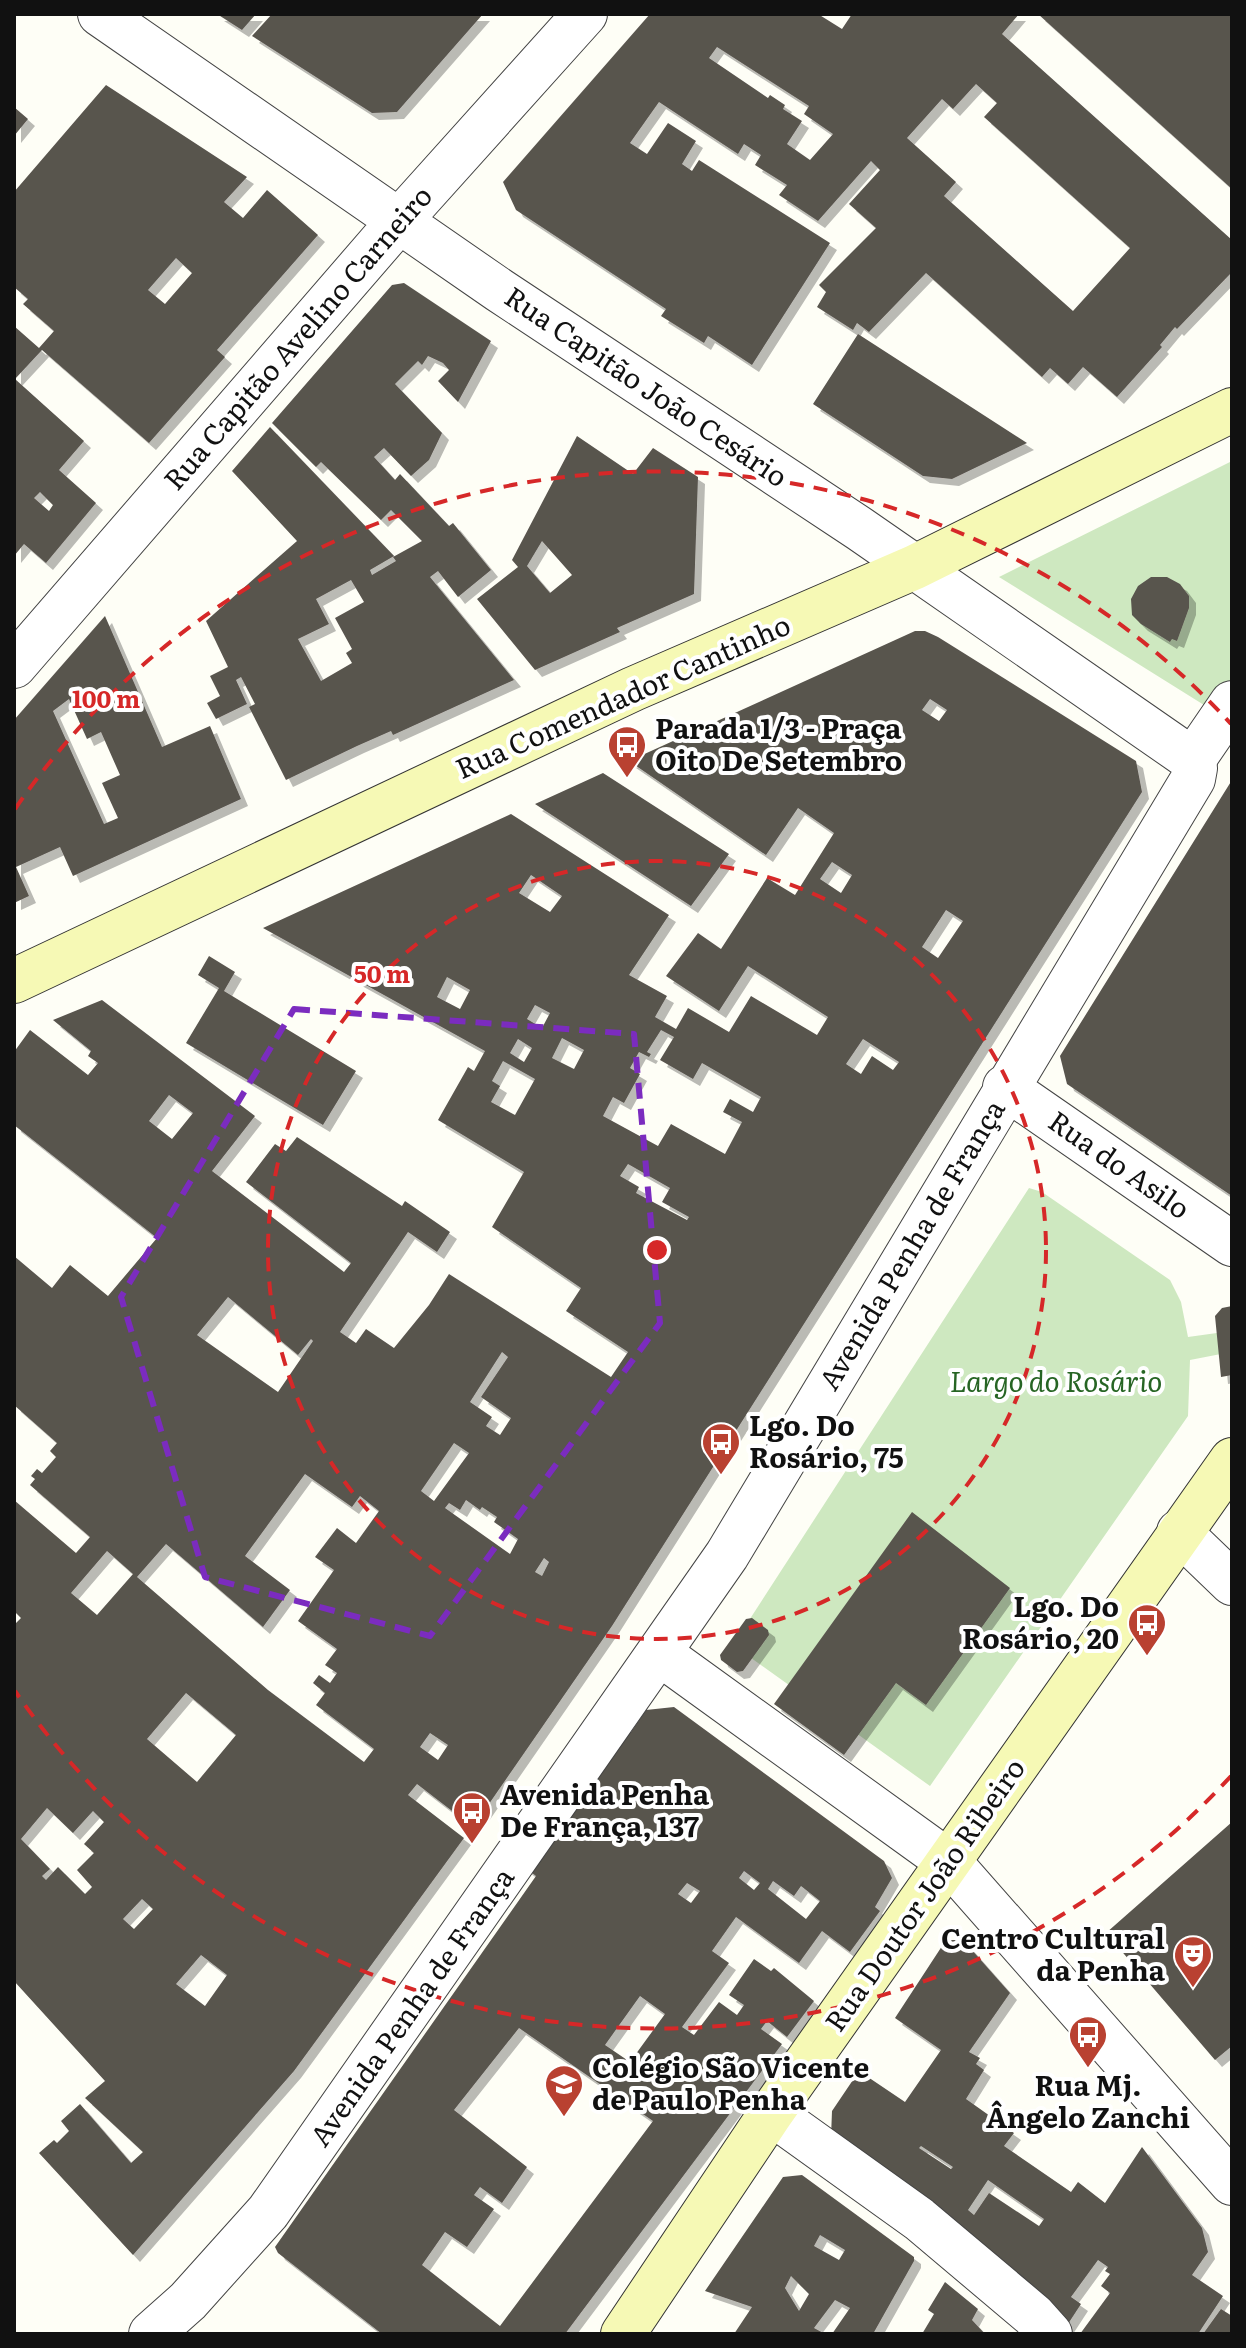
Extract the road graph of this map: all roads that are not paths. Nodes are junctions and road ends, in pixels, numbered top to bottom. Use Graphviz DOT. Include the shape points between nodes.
graph roads {
  1 [pos="100,14"];
  2 [pos="585,14"];
  3 [pos="399,221"];
  4 [pos="1232,410"];
  5 [pos="915,567"];
  6 [pos="14,666"];
  7 [pos="1232,703"];
  8 [pos="1193,760"];
  9 [pos="14,981"];
  10 [pos="1005,1087"];
  11 [pos="1232,1244"];
  12 [pos="1232,1460"];
  13 [pos="1179,1532"];
  14 [pos="1232,1583"];
  15 [pos="659,1653"];
  16 [pos="950,1863"];
  17 [pos="771,2113"];
  18 [pos="1232,2183"];
  19 [pos="151,2334"];
  20 [pos="623,2334"];
  21 [pos="1050,2334"];
  1 -- 3 [label="street, Rua Capitão João Cesário"];
  2 -- 3 [label="street, Rua Capitão Avelino Carneiro"];
  3 -- 5 [label="street, Rua Capitão João Cesário"];
  3 -- 6 [label="street, Rua Capitão Avelino Carneiro"];
  4 -- 5 [label="main road, Rua Comendador Cantinho"];
  5 -- 8 [label="street, Rua Capitão João Cesário"];
  5 -- 9 [label="main road, Rua Comendador Cantinho" via="633,689"];
  7 -- 8 [label="street, Avenida Penha de França"];
  8 -- 10 [label="street, Avenida Penha de França" via="1193,779"];
  10 -- 11 [label="street, Rua do Asilo"];
  10 -- 15 [label="street, Avenida Penha de França" via="727,1555"];
  12 -- 13 [label="main road, Rua Doutor João Ribeiro"];
  13 -- 14 [label="street"];
  13 -- 16 [label="main road, Rua Doutor João Ribeiro"];
  15 -- 16 [label="street"];
  15 -- 19 [label="street, Avenida Penha de França" via="268,2212"];
  16 -- 17 [label="main road, Rua Doutor João Ribeiro"];
  16 -- 18 [label="street"];
  17 -- 20 [label="main road, Rua Doutor João Ribeiro"];
  17 -- 21 [label="street" via="919,2219"];
}
